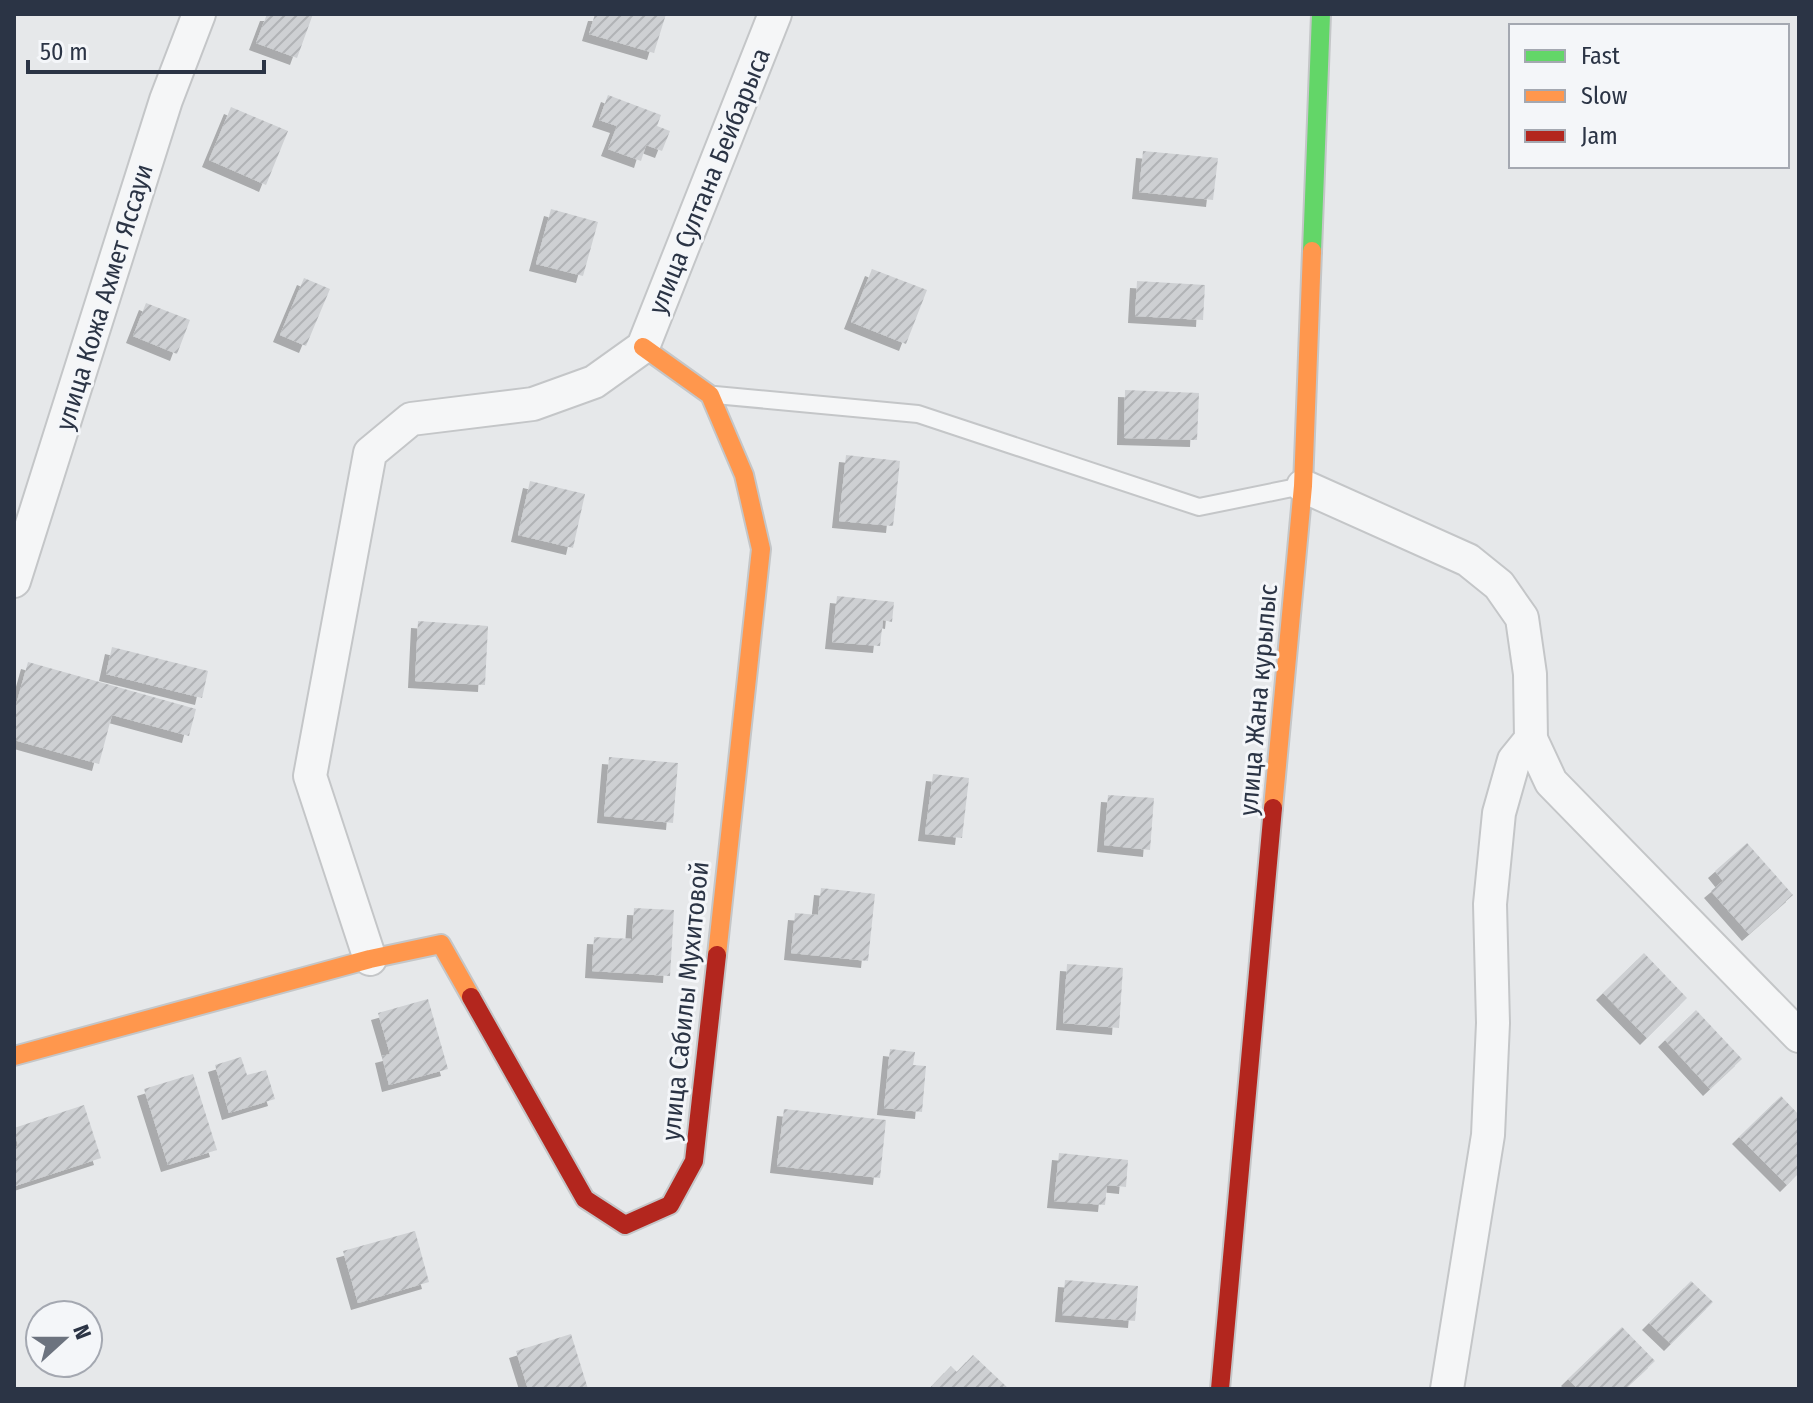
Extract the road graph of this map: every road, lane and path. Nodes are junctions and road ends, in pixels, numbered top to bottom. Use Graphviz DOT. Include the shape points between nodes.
graph roads {
  1 [pos="199,14"];
  2 [pos="775,14"];
  3 [pos="1321,14"];
  4 [pos="643,347"];
  5 [pos="710,395"];
  6 [pos="1303,486"];
  7 [pos="14,581"];
  8 [pos="1531,739"];
  9 [pos="370,959"];
  10 [pos="1799,1036"];
  11 [pos="14,1056"];
  12 [pos="1220,1389"];
  13 [pos="1447,1389"];
  1 -- 7 [label="street, улица Кожа Ахмет Яссауи" via="166,100"];
  2 -- 4 [label="street, улица Султана Бейбарыса"];
  3 -- 6 [label="street, улица Жана курылыс"];
  4 -- 5 [label="street"];
  4 -- 9 [label="street" via="594,382 533,404 411,419 370,453 310,776"];
  5 -- 6 [label="lane" via="918,414 1199,507"];
  5 -- 9 [label="street, улица Сабилы Мухитовой" via="744,475 761,549 694,1161 670,1205 625,1225 585,1199 441,944"];
  6 -- 8 [label="street" via="1468,560 1499,585 1522,618"];
  6 -- 12 [label="street, улица Жана курылыс"];
  8 -- 10 [label="street" via="1551,782"];
  8 -- 13 [label="street" via="1514,760 1499,813 1490,904 1493,1023 1488,1135"];
  9 -- 11 [label="street, улица Сабилы Мухитовой"];
}
